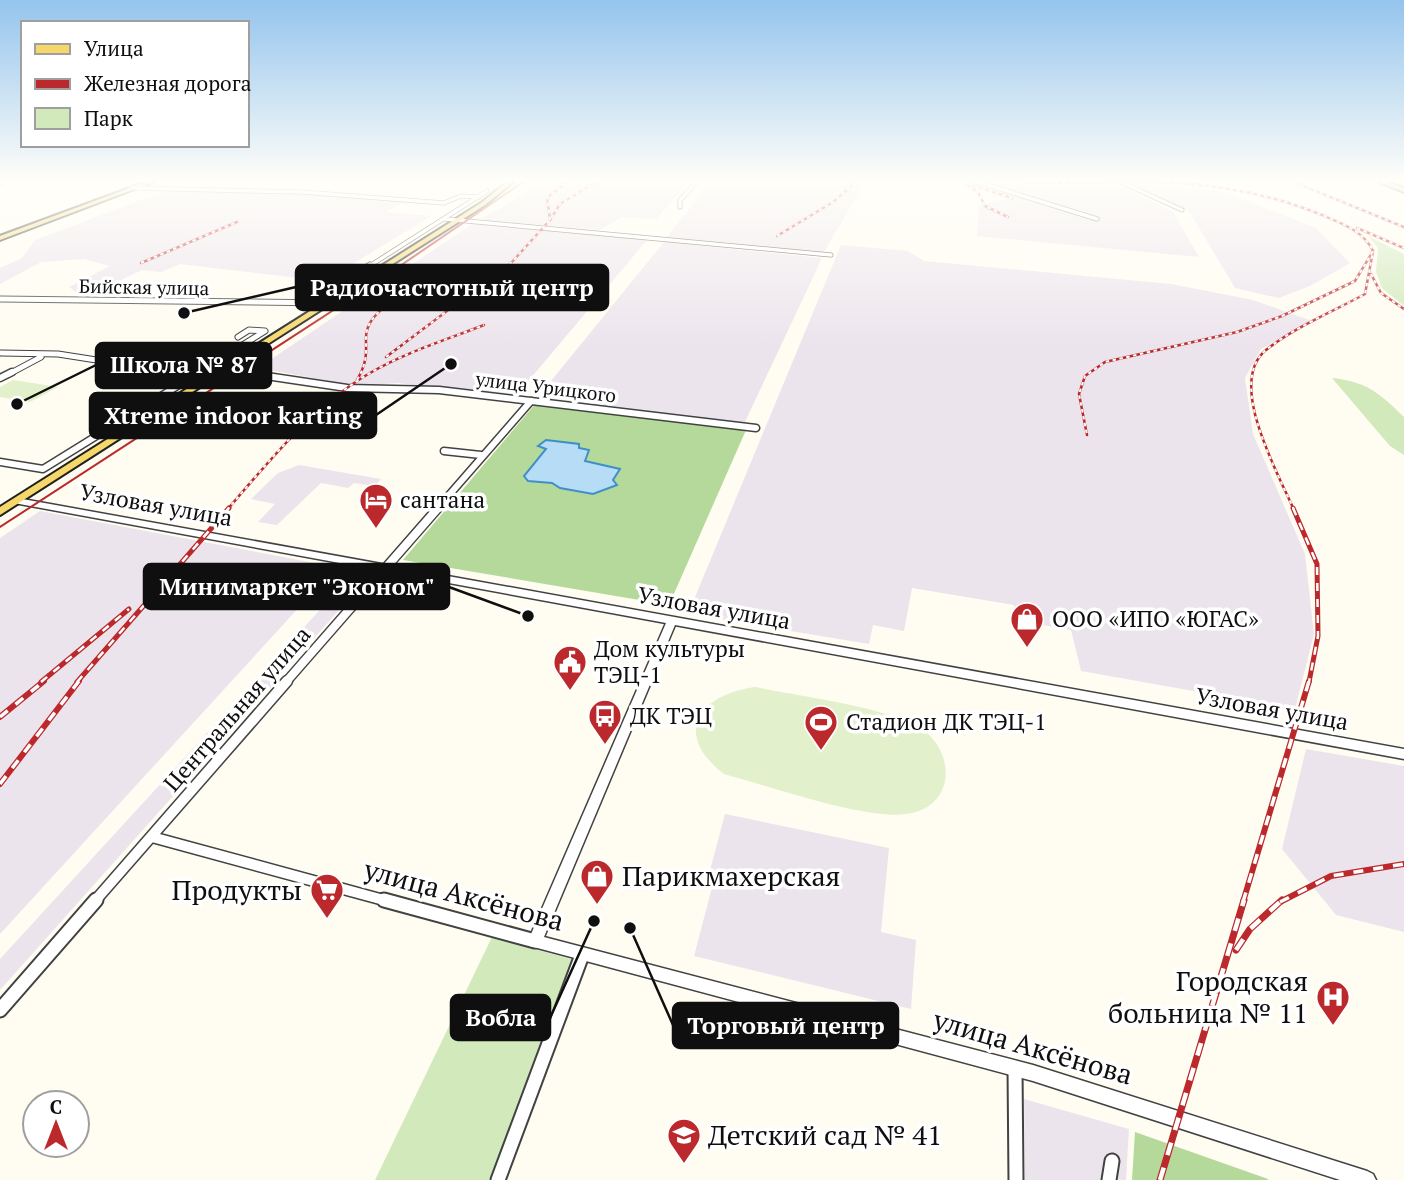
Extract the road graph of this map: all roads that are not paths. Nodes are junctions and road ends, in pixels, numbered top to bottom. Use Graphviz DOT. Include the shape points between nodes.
graph roads {
  1 [pos="416,237"];
  2 [pos="431,237"];
  3 [pos="639,237"];
  4 [pos="831,255"];
  5 [pos="0,299"];
  6 [pos="312,302"];
  7 [pos="329,303"];
  8 [pos="238,337"];
  9 [pos="1,353"];
  10 [pos="46,355"];
  11 [pos="207,367"];
  12 [pos="224,370"];
  13 [pos="195,375"];
  14 [pos="0,378"];
  15 [pos="531,401"];
  16 [pos="756,428"];
  17 [pos="444,451"];
  18 [pos="481,456"];
  19 [pos="0,462"];
  20 [pos="17,501"];
  21 [pos="0,513"];
  22 [pos="386,568"];
  23 [pos="671,622"];
  24 [pos="1404,754"];
  25 [pos="152,837"];
  26 [pos="535,942"];
  27 [pos="582,954"];
  28 [pos="0,1010"];
  29 [pos="1015,1068"];
  30 [pos="1112,1161"];
  31 [pos="498,1180"];
  32 [pos="1016,1180"];
  33 [pos="1109,1180"];
  34 [pos="1367,1180"];
  1 -- 6 [label="street"];
  2 -- 7 [label="main road"];
  3 -- 4 [label="street"];
  5 -- 6 [label="street, Бийская улица"];
  6 -- 7 [label="street, Бийская улица"];
  7 -- 12 [label="main road"];
  8 -- 11 [label="street" via="249,330 265,331"];
  9 -- 10 [label="street"];
  10 -- 13 [label="street"];
  10 -- 14 [label="street"];
  11 -- 12 [label="street, улица Урицкого"];
  11 -- 13 [label="street"];
  12 -- 15 [label="street, улица Урицкого" via="347,388 398,387"];
  12 -- 20 [label="main road"];
  13 -- 19 [label="street" via="43,470"];
  15 -- 16 [label="street, улица Урицкого"];
  15 -- 18 [label="street, Центральная улица"];
  17 -- 18 [label="street"];
  18 -- 22 [label="street, Центральная улица"];
  20 -- 21 [label="main road"];
  20 -- 22 [label="street, Узловая улица"];
  22 -- 23 [label="street, Узловая улица"];
  22 -- 25 [label="street, Центральная улица"];
  23 -- 24 [label="street, Узловая улица"];
  23 -- 26 [label="street"];
  25 -- 26 [label="street, улица Аксёнова"];
  25 -- 28 [label="street, Центральная улица"];
  26 -- 27 [label="street, улица Аксёнова"];
  27 -- 29 [label="street, улица Аксёнова"];
  27 -- 31 [label="street"];
  29 -- 32 [label="street"];
  29 -- 34 [label="street, улица Аксёнова"];
  30 -- 33 [label="street"];
}
